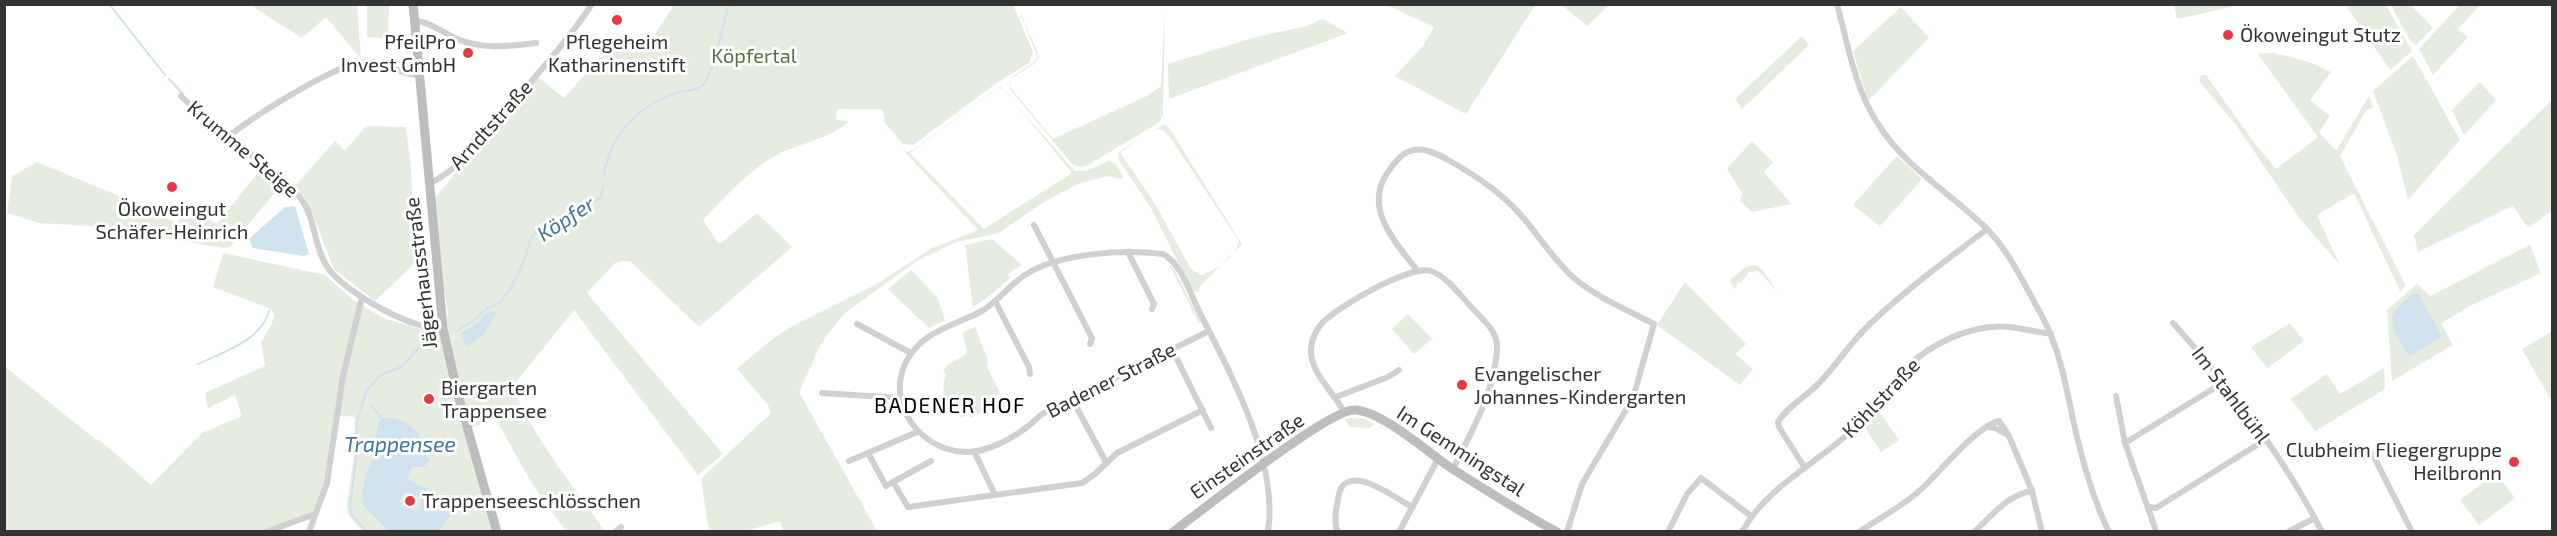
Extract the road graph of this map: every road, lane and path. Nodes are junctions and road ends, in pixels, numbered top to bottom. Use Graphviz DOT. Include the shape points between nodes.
graph roads {
  1 [pos="413,4"];
  2 [pos="592,4"];
  3 [pos="1838,4"];
  4 [pos="414,21"];
  5 [pos="536,43"];
  6 [pos="419,75"];
  7 [pos="181,96"];
  8 [pos="228,137"];
  9 [pos="429,184"];
  10 [pos="1034,225"];
  11 [pos="1986,229"];
  12 [pos="1128,252"];
  13 [pos="1053,263"];
  14 [pos="1418,271"];
  15 [pos="362,297"];
  16 [pos="995,301"];
  17 [pos="1152,309"];
  18 [pos="2173,323"];
  19 [pos="858,324"];
  20 [pos="443,329"];
  21 [pos="1209,331"];
  22 [pos="2051,334"];
  23 [pos="1090,344"];
  24 [pos="1172,349"];
  25 [pos="911,353"];
  26 [pos="1399,370"];
  27 [pos="1030,375"];
  28 [pos="2224,382"];
  29 [pos="822,393"];
  30 [pos="2116,396"];
  31 [pos="1336,397"];
  32 [pos="901,398"];
  33 [pos="1072,399"];
  34 [pos="1203,410"];
  35 [pos="1344,412"];
  36 [pos="1211,428"];
  37 [pos="917,432"];
  38 [pos="2265,440"];
  39 [pos="2125,443"];
  40 [pos="2362,447"];
  41 [pos="974,451"];
  42 [pos="868,453"];
  43 [pos="1438,459"];
  44 [pos="849,460"];
  45 [pos="931,461"];
  46 [pos="1106,462"];
  47 [pos="1263,466"];
  48 [pos="1805,468"];
  49 [pos="1453,469"];
  50 [pos="894,482"];
  51 [pos="2032,491"];
  52 [pos="995,495"];
  53 [pos="1412,507"];
  54 [pos="2149,507"];
  55 [pos="315,514"];
  56 [pos="1751,516"];
  57 [pos="2315,518"];
  58 [pos="2155,528"];
  59 [pos="266,531"];
  60 [pos="309,531"];
  61 [pos="497,531"];
  62 [pos="1173,531"];
  63 [pos="1268,531"];
  64 [pos="1337,531"];
  65 [pos="1399,531"];
  66 [pos="1557,531"];
  67 [pos="1567,531"];
  68 [pos="1668,531"];
  69 [pos="1742,531"];
  70 [pos="1859,531"];
  71 [pos="1974,531"];
  72 [pos="2042,531"];
  73 [pos="2109,531"];
  74 [pos="2288,531"];
  75 [pos="2322,531"];
  76 [pos="2412,531"];
  1 -- 4 [label="street, Jägerhausstraße"];
  2 -- 9 [label="street, Arndtstraße" via="488,132 453,169"];
  3 -- 11 [label="street" via="1856,75 1877,124 1903,156"];
  4 -- 5 [label="street" via="423,21 456,39 491,48"];
  4 -- 6 [label="street, Jägerhausstraße"];
  6 -- 8 [label="street" via="375,63 349,66 298,91"];
  6 -- 9 [label="street, Jägerhausstraße"];
  7 -- 8 [label="street, Krumme Steige"];
  8 -- 15 [label="street, Krumme Steige" via="303,201 329,270"];
  9 -- 20 [label="street, Jägerhausstraße"];
  10 -- 13 [label="street"];
  11 -- 22 [label="street" via="2002,247"];
  11 -- 48 [label="street" via="1875,319 1821,382 1783,413 1779,427"];
  12 -- 13 [label="street"];
  12 -- 17 [label="street" via="1154,304"];
  12 -- 21 [label="street" via="1172,258"];
  13 -- 16 [label="street" via="1027,273"];
  13 -- 23 [label="street" via="1092,338"];
  14 -- 31 [label="street" via="1380,285 1318,327 1312,342 1313,360"];
  14 -- 49 [label="street" via="1431,271 1440,277 1496,336 1495,368 1476,422"];
  14 -- 67 [label="street" via="1386,226 1378,198 1394,163 1410,151 1422,149 1492,187 1584,286 1654,324 1633,398 1582,484"];
  15 -- 20 [label="street" via="425,327"];
  15 -- 55 [label="street" via="341,382 327,483"];
  16 -- 25 [label="street" via="928,336"];
  16 -- 27 [label="street"];
  18 -- 28 [label="street, Im Stahlbühl"];
  19 -- 25 [label="street"];
  20 -- 61 [label="street, Jägerhausstraße"];
  21 -- 24 [label="street, Badener Straße"];
  21 -- 47 [label="street" via="1241,396"];
  22 -- 48 [label="street, Köhlstraße" via="2008,327 1977,329 1948,340 1915,360 1861,423"];
  22 -- 73 [label="street" via="2064,369 2074,425 2092,488"];
  24 -- 33 [label="street, Badener Straße"];
  24 -- 34 [label="street"];
  25 -- 32 [label="street" via="902,373"];
  26 -- 31 [label="street"];
  28 -- 38 [label="street, Im Stahlbühl"];
  28 -- 39 [label="street"];
  29 -- 32 [label="street"];
  30 -- 39 [label="street"];
  31 -- 35 [label="street"];
  32 -- 37 [label="street"];
  33 -- 41 [label="street, Badener Straße" via="1005,440"];
  33 -- 46 [label="street"];
  34 -- 36 [label="street"];
  34 -- 46 [label="street"];
  35 -- 43 [label="street, Im Gemmingstal" via="1372,414"];
  35 -- 47 [label="street, Einsteinstraße"];
  37 -- 41 [label="street, Badener Straße" via="941,447"];
  37 -- 42 [label="street"];
  38 -- 54 [label="street" via="2156,508"];
  38 -- 57 [label="street, Im Stahlbühl"];
  39 -- 54 [label="street"];
  40 -- 76 [label="street" via="2373,455"];
  41 -- 52 [label="street"];
  42 -- 44 [label="street"];
  42 -- 50 [label="street" via="886,486"];
  43 -- 49 [label="street, Im Gemmingstal"];
  43 -- 53 [label="street"];
  45 -- 50 [label="street"];
  46 -- 52 [label="street" via="1082,483"];
  47 -- 62 [label="street, Einsteinstraße"];
  47 -- 63 [label="street" via="1270,498"];
  48 -- 56 [label="street, Köhlstraße" via="1771,493"];
  49 -- 66 [label="street, Im Gemmingstal"];
  50 -- 52 [label="street" via="908,507"];
  51 -- 70 [label="street" via="1999,421 1987,427 1914,495"];
  51 -- 71 [label="street" via="2008,501"];
  51 -- 72 [label="street"];
  53 -- 64 [label="street" via="1372,485 1351,479 1342,485 1338,495"];
  53 -- 65 [label="street"];
  54 -- 58 [label="street"];
  55 -- 59 [label="street"];
  55 -- 60 [label="street"];
  56 -- 68 [label="street" via="1701,478"];
  56 -- 69 [label="street, Köhlstraße"];
  57 -- 74 [label="street"];
  57 -- 75 [label="street, Im Stahlbühl"];
}
